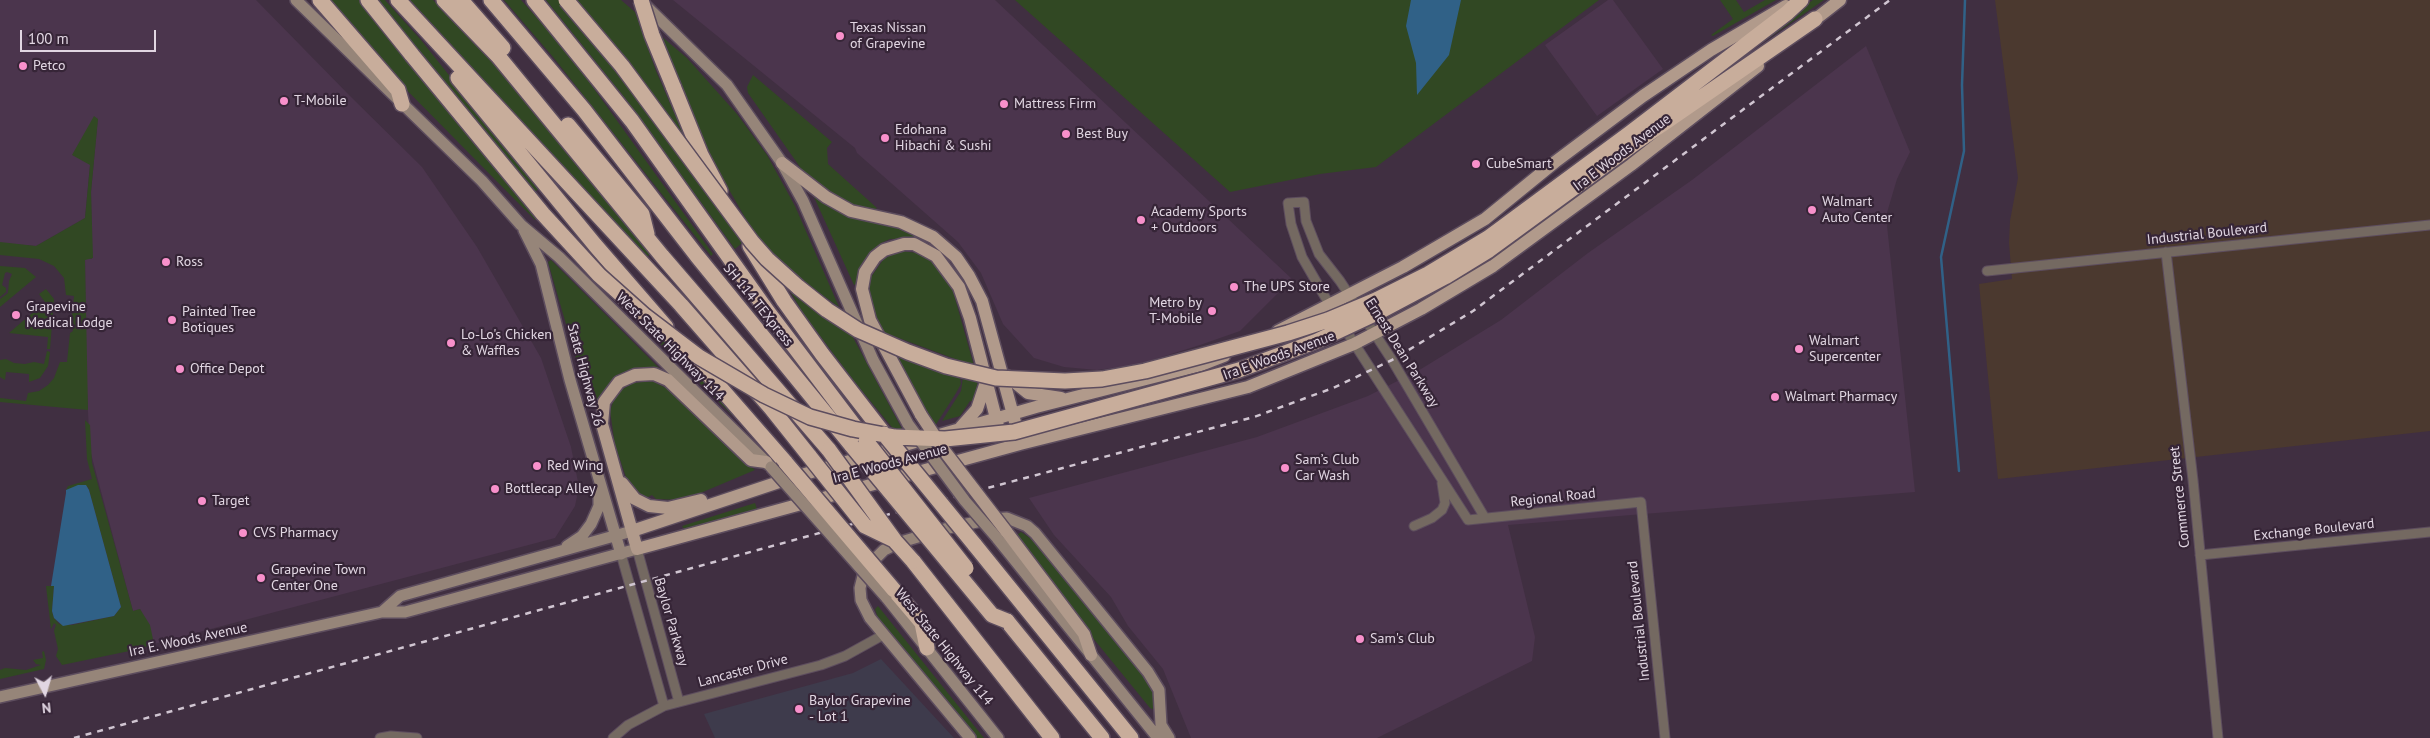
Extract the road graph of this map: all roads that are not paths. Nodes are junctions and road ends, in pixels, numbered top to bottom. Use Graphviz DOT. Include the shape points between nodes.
graph roads {
  1 [pos="296,0"];
  2 [pos="320,0"];
  3 [pos="368,0"];
  4 [pos="398,0"];
  5 [pos="444,0"];
  6 [pos="461,0"];
  7 [pos="491,0"];
  8 [pos="534,0"];
  9 [pos="566,0"];
  10 [pos="640,0"];
  11 [pos="1799,0"];
  12 [pos="1840,0"];
  13 [pos="1815,19"];
  14 [pos="433,37"];
  15 [pos="402,104"];
  16 [pos="782,163"];
  17 [pos="521,225"];
  18 [pos="2430,225"];
  19 [pos="649,241"];
  20 [pos="2166,252"];
  21 [pos="1987,271"];
  22 [pos="1350,295"];
  23 [pos="1330,305"];
  24 [pos="1379,305"];
  25 [pos="1375,333"];
  26 [pos="1354,344"];
  27 [pos="1002,370"];
  28 [pos="986,380"];
  29 [pos="1073,398"];
  30 [pos="1013,414"];
  31 [pos="996,419"];
  32 [pos="959,429"];
  33 [pos="1439,441"];
  34 [pos="859,444"];
  35 [pos="1020,444"];
  36 [pos="1004,448"];
  37 [pos="1424,450"];
  38 [pos="768,465"];
  39 [pos="1439,473"];
  40 [pos="618,479"];
  41 [pos="600,483"];
  42 [pos="764,487"];
  43 [pos="1641,502"];
  44 [pos="1485,518"];
  45 [pos="1414,526"];
  46 [pos="632,531"];
  47 [pos="2430,532"];
  48 [pos="1002,535"];
  49 [pos="616,536"];
  50 [pos="895,541"];
  51 [pos="637,549"];
  52 [pos="558,552"];
  53 [pos="621,554"];
  54 [pos="2200,555"];
  55 [pos="890,594"];
  56 [pos="382,612"];
  57 [pos="883,635"];
  58 [pos="927,648"];
  59 [pos="1092,655"];
  60 [pos="0,697"];
  61 [pos="679,702"];
  62 [pos="664,706"];
  63 [pos="381,738"];
  64 [pos="417,738"];
  65 [pos="612,738"];
  66 [pos="970,738"];
  67 [pos="998,738"];
  68 [pos="1052,738"];
  69 [pos="1102,738"];
  70 [pos="1131,738"];
  71 [pos="1158,738"];
  72 [pos="1169,738"];
  73 [pos="1665,738"];
  74 [pos="2218,738"];
  1 -- 15 [label="main road, West State Highway 114"];
  2 -- 15 [label="highway" via="398,90"];
  3 -- 24 [label="highway, bridge" via="556,228 599,275 645,316 699,357 748,386 810,416 846,428 922,438 964,438 1014,432 1246,367 1317,341"];
  4 -- 14 [label="highway"];
  5 -- 19 [label="highway" via="498,56"];
  6 -- 19 [label="highway" via="642,214"];
  7 -- 34 [label="highway, SH 114 TEXpress" via="584,110 697,256"];
  8 -- 34 [label="highway" via="632,121"];
  9 -- 24 [label="highway, bridge" via="628,73 767,259 827,310 858,330 908,352 946,366 996,378 1102,379 1145,371 1295,331"];
  10 -- 16 [label="main road" via="727,84"];
  10 -- 70 [label="highway, bridge" via="701,155 784,301 884,434"];
  11 -- 22 [label="main road, Ira E Woods Avenue" via="1711,50 1642,96 1484,219"];
  11 -- 24 [label="highway" via="1788,13 1630,134 1488,238"];
  12 -- 13 [label="main road, Ira E Woods Avenue"];
  13 -- 24 [label="highway" via="1638,141 1489,250 1432,285"];
  13 -- 25 [label="main road, Ira E Woods Avenue" via="1705,109 1501,260"];
  14 -- 50 [label="highway, bridge" via="682,305 771,408 865,526"];
  14 -- 55 [label="highway, bridge" via="439,53 595,245 786,463"];
  15 -- 17 [label="main road, West State Highway 114" via="482,181"];
  16 -- 27 [label="main road" via="826,197 851,211 901,222 933,236 956,257 970,276 982,302"];
  16 -- 48 [label="main road, bridge" via="803,201 873,360 908,424 965,501"];
  17 -- 38 [label="main road, West State Highway 114" via="559,257"];
  17 -- 41 [label="main road, State Highway 26" via="541,264"];
  18 -- 20 [label="street, Industrial Boulevard"];
  19 -- 50 [label="highway, bridge" via="829,450"];
  20 -- 21 [label="street, Industrial Boulevard"];
  20 -- 54 [label="street, Commerce Street"];
  22 -- 23 [label="main road, Ira E Woods Avenue"];
  22 -- 23 [label="street, Ernest Dean Parkway" via="1313,244 1304,202 1288,203 1302,257"];
  22 -- 25 [label="street, Ernest Dean Parkway"];
  23 -- 26 [label="street"];
  23 -- 29 [label="main road, Ira E Woods Avenue" via="1235,352"];
  25 -- 26 [label="main road, Ira E Woods Avenue"];
  25 -- 33 [label="street, Ernest Dean Parkway"];
  26 -- 35 [label="main road, Ira E Woods Avenue" via="1248,386"];
  26 -- 37 [label="street"];
  27 -- 29 [label="main road" via="1028,393"];
  27 -- 30 [label="main road"];
  28 -- 31 [label="main road"];
  28 -- 32 [label="main road" via="976,409"];
  28 -- 48 [label="main road, bridge" via="965,301 946,266 936,256 914,244 898,245 875,256 864,272 862,289 879,338 921,416"];
  29 -- 30 [label="main road, Ira E Woods Avenue"];
  30 -- 31 [label="main road, Ira E Woods Avenue"];
  30 -- 35 [label="main road"];
  31 -- 32 [label="main road, Ira E Woods Avenue"];
  31 -- 36 [label="main road"];
  32 -- 42 [label="main road, Ira E Woods Avenue"];
  33 -- 37 [label="street"];
  33 -- 44 [label="street, Ernest Dean Parkway"];
  34 -- 69 [label="highway, bridge"];
  35 -- 36 [label="main road, Ira E Woods Avenue"];
  36 -- 51 [label="main road, Ira E Woods Avenue"];
  37 -- 39 [label="street"];
  38 -- 40 [label="main road" via="751,460 668,380 644,374 619,382 604,402 602,424"];
  38 -- 55 [label="main road, West State Highway 114, bridge"];
  39 -- 44 [label="street, Regional Road" via="1468,520"];
  39 -- 45 [label="street" via="1445,491 1442,510"];
  40 -- 42 [label="main road" via="641,504 659,507 684,504 751,484"];
  40 -- 46 [label="main road"];
  41 -- 49 [label="main road, State Highway 26"];
  41 -- 52 [label="main road" via="599,506 591,524 582,536"];
  42 -- 46 [label="main road, Ira E Woods Avenue"];
  43 -- 44 [label="street, Regional Road"];
  43 -- 73 [label="street, Industrial Boulevard"];
  46 -- 49 [label="main road, Ira E. Woods Avenue"];
  46 -- 51 [label="main road"];
  47 -- 54 [label="street, Exchange Boulevard"];
  48 -- 59 [label="main road" via="1084,634"];
  49 -- 52 [label="main road, Ira E. Woods Avenue"];
  49 -- 53 [label="main road, State Highway 26"];
  50 -- 68 [label="highway, bridge"];
  51 -- 53 [label="main road, Ira E. Woods Avenue"];
  51 -- 61 [label="street, Baylor Parkway"];
  52 -- 56 [label="main road, Ira E. Woods Avenue" via="400,596"];
  53 -- 56 [label="main road, Ira E. Woods Avenue" via="405,612"];
  53 -- 62 [label="street, Baylor Parkway"];
  54 -- 74 [label="street, Commerce Street"];
  55 -- 58 [label="highway" via="922,623"];
  56 -- 60 [label="main road, Ira E. Woods Avenue"];
  57 -- 61 [label="street, Lancaster Drive" via="845,656 821,664"];
  57 -- 66 [label="main road"];
  57 -- 72 [label="main road" via="861,600 863,576 868,565 880,554 902,542 948,528 991,519 1017,521 1035,534 1156,683 1161,700 1161,725"];
  58 -- 67 [label="main road, West State Highway 114"];
  59 -- 71 [label="main road"];
  61 -- 62 [label="street, Lancaster Drive"];
  62 -- 65 [label="street, Lancaster Drive" via="628,725"];
  63 -- 64 [label="street"];
}
